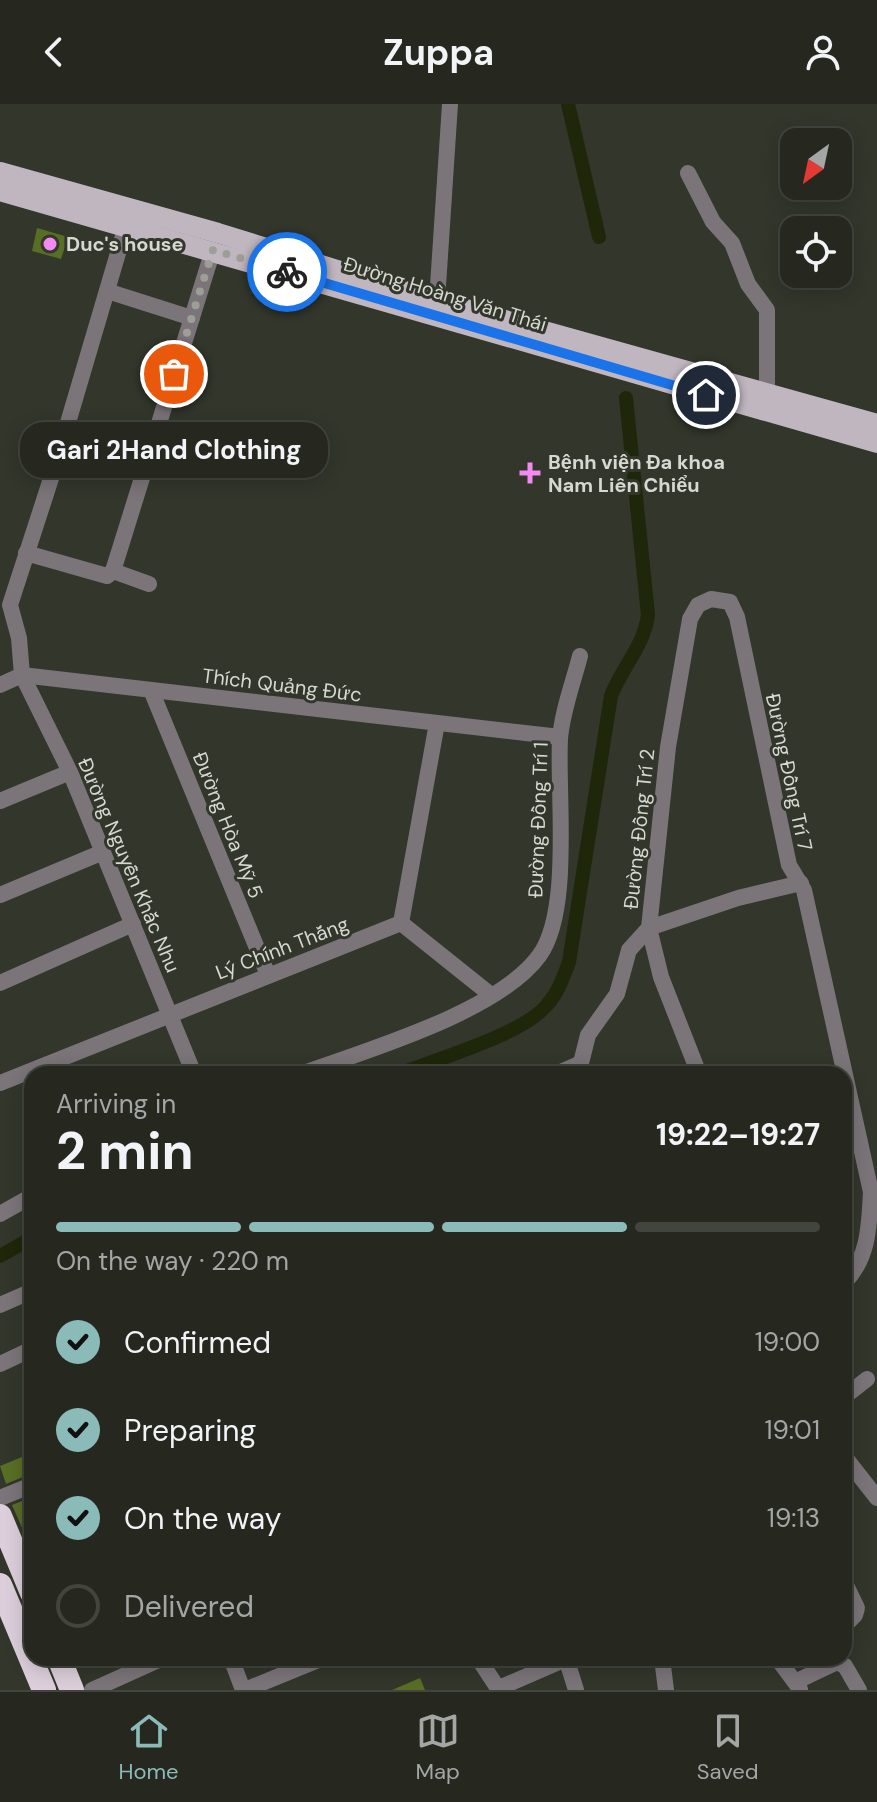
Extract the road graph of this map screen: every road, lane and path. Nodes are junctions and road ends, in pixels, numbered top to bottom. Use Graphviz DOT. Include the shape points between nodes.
graph roads {
  1 [pos="450,104"];
  2 [pos="0,172"];
  3 [pos="688,173"];
  4 [pos="0,191"];
  5 [pos="126,226"];
  6 [pos="213,250"];
  7 [pos="107,291"];
  8 [pos="437,301"];
  9 [pos="192,318"];
  10 [pos="553,343"];
  11 [pos="767,394"];
  12 [pos="877,424"];
  13 [pos="877,443"];
  14 [pos="26,553"];
  15 [pos="113,571"];
  16 [pos="149,584"];
  17 [pos="7,592"];
  18 [pos="688,630"];
  19 [pos="580,656"];
  20 [pos="22,675"];
  21 [pos="0,685"];
  22 [pos="151,690"];
  23 [pos="437,723"];
  24 [pos="560,737"];
  25 [pos="70,772"];
  26 [pos="0,801"];
  27 [pos="103,852"];
  28 [pos="801,883"];
  29 [pos="0,895"];
  30 [pos="401,923"];
  31 [pos="133,924"];
  32 [pos="649,928"];
  33 [pos="268,975"];
  34 [pos="0,983"];
  35 [pos="491,995"];
  36 [pos="170,1014"];
  37 [pos="42,1066"];
  38 [pos="191,1066"];
  39 [pos="323,1066"];
  40 [pos="584,1066"];
  41 [pos="696,1066"];
  42 [pos="842,1066"];
  43 [pos="24,1073"];
  44 [pos="0,1083"];
  45 [pos="852,1108"];
  46 [pos="24,1200"];
  47 [pos="0,1214"];
  48 [pos="852,1275"];
  49 [pos="24,1294"];
  50 [pos="0,1305"];
  51 [pos="24,1353"];
  52 [pos="0,1364"];
  53 [pos="867,1379"];
  54 [pos="852,1391"];
  55 [pos="852,1466"];
  56 [pos="24,1488"];
  57 [pos="0,1498"];
  58 [pos="877,1498"];
  59 [pos="0,1516"];
  60 [pos="24,1574"];
  61 [pos="2,1598"];
  62 [pos="852,1598"];
  63 [pos="852,1618"];
  64 [pos="24,1646"];
  65 [pos="33,1666"];
  66 [pos="62,1666"];
  67 [pos="145,1666"];
  68 [pos="234,1666"];
  69 [pos="302,1666"];
  70 [pos="483,1666"];
  71 [pos="550,1666"];
  72 [pos="568,1666"];
  73 [pos="663,1666"];
  74 [pos="783,1666"];
  75 [pos="831,1666"];
  76 [pos="846,1666"];
  77 [pos="799,1686"];
  78 [pos="499,1689"];
  79 [pos="44,1690"];
  80 [pos="72,1690"];
  81 [pos="92,1690"];
  82 [pos="244,1690"];
  83 [pos="576,1690"];
  84 [pos="666,1690"];
  85 [pos="859,1690"];
  1 -- 8 [label="street"];
  2 -- 8 [label="main road, Đường Hoàng Văn Thái"];
  3 -- 11 [label="street" via="767,310"];
  4 -- 5 [label="main road, Đường Hoàng Văn Thái"];
  5 -- 6 [label="main road, Đường Hoàng Văn Thái"];
  5 -- 7 [label="street"];
  6 -- 9 [label="street"];
  6 -- 10 [label="main road, Đường Hoàng Văn Thái"];
  7 -- 9 [label="street"];
  7 -- 14 [label="street"];
  8 -- 10 [label="main road, Đường Hoàng Văn Thái"];
  9 -- 15 [label="street"];
  10 -- 11 [label="main road, Đường Hoàng Văn Thái"];
  10 -- 13 [label="main road, Đường Hoàng Văn Thái"];
  11 -- 12 [label="main road, Đường Hoàng Văn Thái"];
  14 -- 15 [label="street" via="107,576"];
  14 -- 17 [label="street"];
  15 -- 16 [label="street"];
  17 -- 20 [label="street"];
  18 -- 28 [label="street, Đường Đồng Trí 7" via="692,611 711,599 730,602 789,865"];
  18 -- 32 [label="street, Đường Đồng Trí 2" via="668,747"];
  19 -- 24 [label="street, Đường Đồng Trí 1"];
  20 -- 21 [label="street"];
  20 -- 22 [label="street, Thích Quảng Đức"];
  20 -- 25 [label="street, Đường Nguyễn Khắc Nhu"];
  22 -- 23 [label="street, Thích Quảng Đức"];
  22 -- 33 [label="street, Đường Hòa Mỹ 5"];
  23 -- 24 [label="street, Thích Quảng Đức"];
  23 -- 30 [label="street"];
  24 -- 35 [label="street, Đường Đồng Trí 1" via="560,865 552,925 534,963"];
  25 -- 26 [label="street"];
  25 -- 27 [label="street, Đường Nguyễn Khắc Nhu"];
  27 -- 29 [label="street"];
  27 -- 31 [label="street, Đường Nguyễn Khắc Nhu"];
  28 -- 32 [label="street"];
  28 -- 42 [label="street, Đường Đồng Trí 7"];
  30 -- 33 [label="street, Lý Chính Thắng"];
  30 -- 35 [label="street"];
  31 -- 34 [label="street"];
  31 -- 36 [label="street, Đường Nguyễn Khắc Nhu"];
  32 -- 40 [label="street, Đường Đồng Trí 2" via="629,950 617,994 588,1035"];
  32 -- 41 [label="street" via="661,977"];
  33 -- 36 [label="street, Lý Chính Thắng"];
  35 -- 39 [label="street, Đường Đồng Trí 1"];
  36 -- 37 [label="street, Lý Chính Thắng"];
  36 -- 38 [label="street, Đường Nguyễn Khắc Nhu"];
  43 -- 44 [label="street, Lý Chính Thắng"];
  45 -- 48 [label="street, Đường Đồng Trí 7" via="871,1192 868,1243"];
  46 -- 47 [label="street"];
  49 -- 50 [label="street"];
  51 -- 52 [label="street"];
  53 -- 54 [label="street"];
  55 -- 58 [label="street"];
  56 -- 57 [label="street"];
  59 -- 60 [label="highway"];
  61 -- 64 [label="highway"];
  62 -- 63 [label="street" via="857,1608"];
  65 -- 79 [label="highway"];
  66 -- 80 [label="highway"];
  67 -- 81 [label="street"];
  68 -- 82 [label="street"];
  69 -- 82 [label="street"];
  70 -- 78 [label="street"];
  71 -- 78 [label="street"];
  72 -- 83 [label="street"];
  73 -- 84 [label="street"];
  74 -- 77 [label="street"];
  75 -- 77 [label="street"];
  76 -- 85 [label="street"];
}
